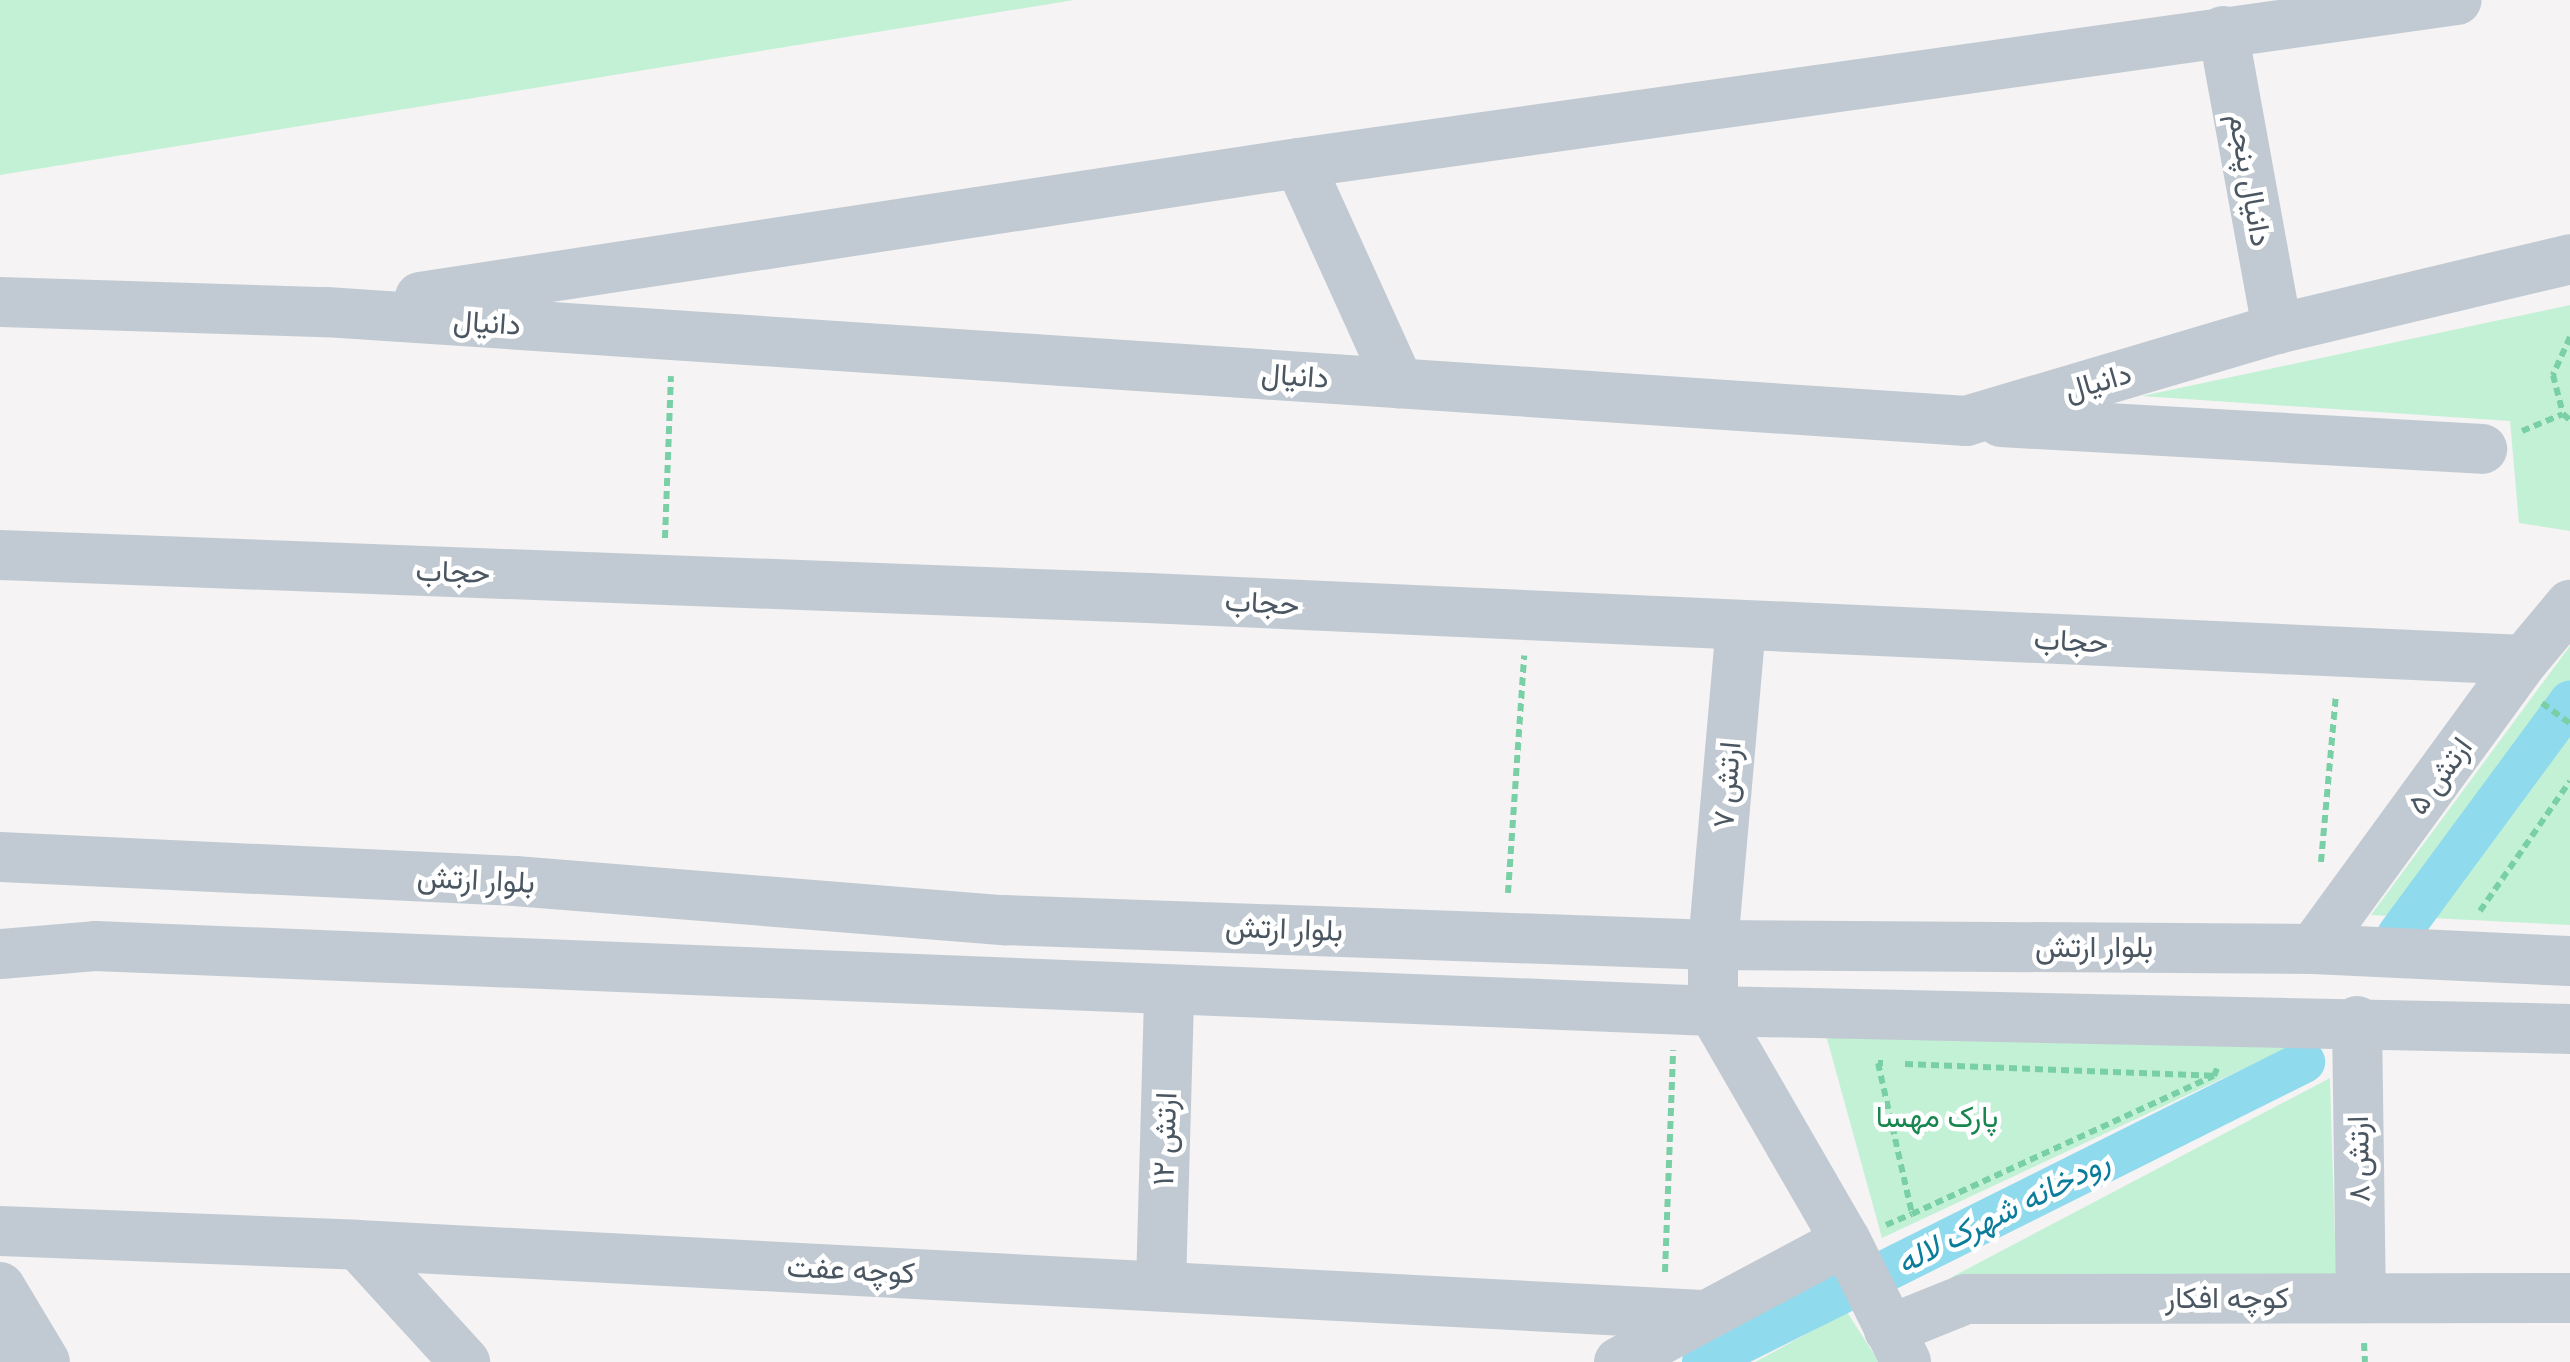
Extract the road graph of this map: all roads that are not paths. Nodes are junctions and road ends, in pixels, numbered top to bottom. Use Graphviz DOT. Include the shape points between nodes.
graph roads {
  1 [pos="2457,0"];
  2 [pos="2223,31"];
  3 [pos="1298,164"];
  4 [pos="2570,258"];
  5 [pos="0,302"];
  6 [pos="326,312"];
  7 [pos="2276,329"];
  8 [pos="1399,383"];
  9 [pos="1966,420"];
  10 [pos="2482,449"];
  11 [pos="0,555"];
  12 [pos="2570,605"];
  13 [pos="1741,625"];
  14 [pos="2524,660"];
  15 [pos="0,856"];
  16 [pos="1004,920"];
  17 [pos="1713,945"];
  18 [pos="2313,950"];
  19 [pos="0,954"];
  20 [pos="2570,961"];
  21 [pos="1002,984"];
  22 [pos="1169,992"];
  23 [pos="1694,1010"];
  24 [pos="2357,1021"];
  25 [pos="2570,1029"];
  26 [pos="0,1231"];
  27 [pos="358,1245"];
  28 [pos="1851,1252"];
  29 [pos="1161,1286"];
  30 [pos="0,1287"];
  31 [pos="2361,1298"];
  32 [pos="2570,1298"];
  33 [pos="1682,1314"];
  34 [pos="1892,1335"];
  35 [pos="45,1362"];
  36 [pos="466,1362"];
  37 [pos="1620,1362"];
  1 -- 2 [label="street"];
  2 -- 3 [label="street"];
  2 -- 7 [label="street, دانیال پنجم"];
  3 -- 6 [label="street"];
  3 -- 8 [label="street"];
  4 -- 7 [label="street, دانیال"];
  5 -- 6 [label="street, دانیال"];
  6 -- 8 [label="street, دانیال"];
  7 -- 9 [label="street, دانیال"];
  8 -- 9 [label="street, دانیال"];
  9 -- 10 [label="street"];
  11 -- 13 [label="street, حجاب"];
  12 -- 14 [label="street, ارتش ۵"];
  13 -- 14 [label="street, حجاب"];
  13 -- 17 [label="street, ارتش ۷"];
  14 -- 18 [label="street, ارتش ۵"];
  15 -- 16 [label="street, بلوار ارتش" via="515,881"];
  16 -- 17 [label="street, بلوار ارتش"];
  16 -- 21 [label="street"];
  17 -- 18 [label="street, بلوار ارتش"];
  17 -- 23 [label="street, ارتش ۷"];
  18 -- 20 [label="street, بلوار ارتش"];
  19 -- 21 [label="street" via="95,946"];
  21 -- 22 [label="street"];
  22 -- 23 [label="street"];
  22 -- 29 [label="street, ارتش ۱۲"];
  23 -- 24 [label="street"];
  23 -- 28 [label="street"];
  24 -- 25 [label="street"];
  24 -- 31 [label="street, ارتش ۸"];
  26 -- 27 [label="street, کوچه عفت"];
  27 -- 29 [label="street, کوچه عفت"];
  27 -- 36 [label="street"];
  28 -- 33 [label="street"];
  28 -- 34 [label="street"];
  29 -- 33 [label="street, کوچه عفت"];
  30 -- 35 [label="street"];
  31 -- 32 [label="street, کوچه افکار"];
  31 -- 34 [label="street, کوچه افکار" via="1966,1299"];
  33 -- 37 [label="street"];
}
